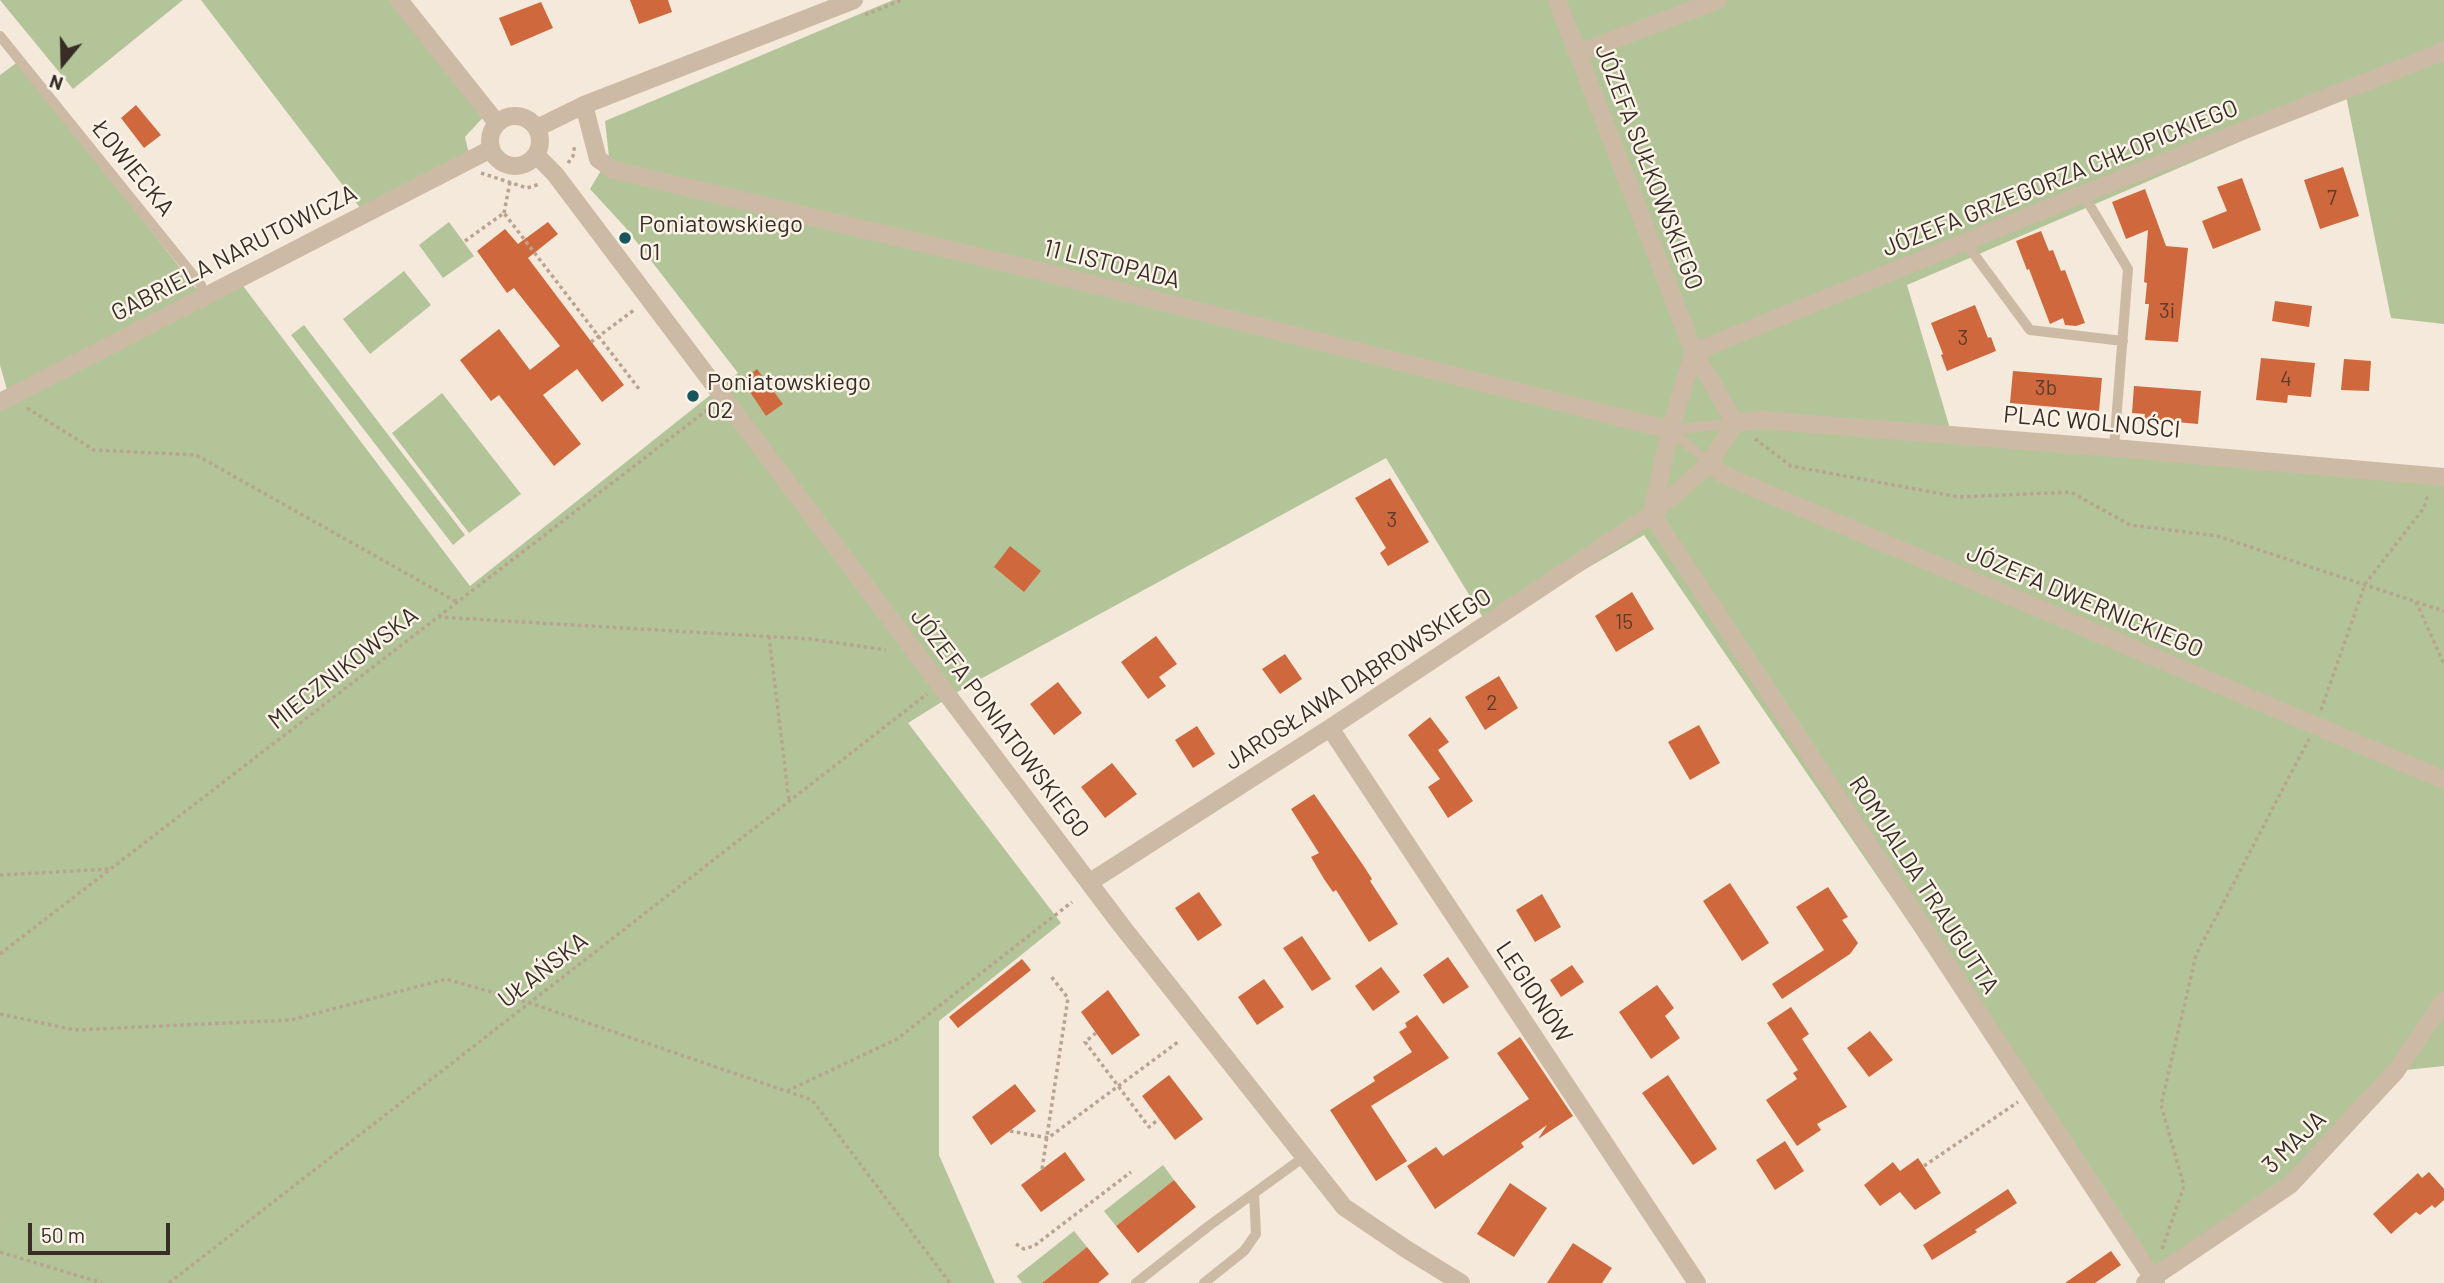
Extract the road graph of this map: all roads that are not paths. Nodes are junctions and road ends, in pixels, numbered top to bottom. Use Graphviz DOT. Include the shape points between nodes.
graph roads {
  1 [pos="399,0"];
  2 [pos="854,0"];
  3 [pos="1557,0"];
  4 [pos="1718,0"];
  5 [pos="0,36"];
  6 [pos="2444,51"];
  7 [pos="1579,53"];
  8 [pos="584,105"];
  9 [pos="497,123"];
  10 [pos="537,128"];
  11 [pos="491,149"];
  12 [pos="536,155"];
  13 [pos="2083,194"];
  14 [pos="1965,242"];
  15 [pos="202,296"];
  16 [pos="2123,341"];
  17 [pos="1694,352"];
  18 [pos="5,400"];
  19 [pos="1735,423"];
  20 [pos="1670,430"];
  21 [pos="2114,448"];
  22 [pos="1710,463"];
  23 [pos="2439,477"];
  24 [pos="1652,514"];
  25 [pos="1330,728"];
  26 [pos="2444,780"];
  27 [pos="1090,882"];
  28 [pos="2444,1001"];
  29 [pos="1304,1157"];
  30 [pos="1254,1193"];
  31 [pos="2151,1281"];
  32 [pos="1136,1283"];
  33 [pos="1204,1283"];
  34 [pos="1461,1283"];
  35 [pos="1697,1283"];
  1 -- 9 [label="street"];
  2 -- 8 [label="street"];
  3 -- 7 [label="street, JÓZEFA SUŁKOWSKIEGO"];
  4 -- 7 [label="street"];
  5 -- 15 [label="lane, ŁOWIECKA" via="201,285"];
  6 -- 13 [label="street, JÓZEFA GRZEGORZA CHŁOPICKIEGO"];
  7 -- 17 [label="street, JÓZEFA SUŁKOWSKIEGO"];
  8 -- 10 [label="street"];
  8 -- 20 [label="street, 11 LISTOPADA" via="598,159 614,170 1044,272"];
  9 -- 10 [label="street" via="519,116"];
  9 -- 11 [label="street" via="490,135"];
  10 -- 12 [label="street" via="540,144"];
  11 -- 12 [label="street" via="511,166 525,164"];
  11 -- 15 [label="street, GABRIELA NARUTOWICZA"];
  12 -- 27 [label="street, JÓZEFA PONIATOWSKIEGO" via="555,174"];
  13 -- 14 [label="street, JÓZEFA GRZEGORZA CHŁOPICKIEGO"];
  13 -- 16 [label="lane" via="2128,269"];
  14 -- 16 [label="lane" via="2030,330"];
  14 -- 17 [label="street, JÓZEFA GRZEGORZA CHŁOPICKIEGO"];
  15 -- 18 [label="street, GABRIELA NARUTOWICZA"];
  16 -- 21 [label="lane"];
  17 -- 19 [label="street, JÓZEFA SUŁKOWSKIEGO"];
  17 -- 20 [label="street"];
  19 -- 20 [label="lane"];
  19 -- 21 [label="street, PLAC WOLNOŚCI" via="1761,420"];
  19 -- 22 [label="street"];
  20 -- 22 [label="lane"];
  20 -- 24 [label="street"];
  21 -- 23 [label="street, PLAC WOLNOŚCI"];
  22 -- 24 [label="street, JAROSŁAWA DĄBROWSKIEGO"];
  22 -- 26 [label="street, JÓZEFA DWERNICKIEGO" via="1724,475"];
  24 -- 25 [label="street, JAROSŁAWA DĄBROWSKIEGO"];
  24 -- 31 [label="street, ROMUALDA TRAUGUTTA"];
  25 -- 27 [label="street, JAROSŁAWA DĄBROWSKIEGO"];
  25 -- 35 [label="street, LEGIONÓW"];
  27 -- 29 [label="street, JÓZEFA PONIATOWSKIEGO"];
  28 -- 31 [label="street, 3 MAJA" via="2396,1071 2290,1185"];
  29 -- 30 [label="lane"];
  29 -- 34 [label="street, JÓZEFA PONIATOWSKIEGO" via="1344,1207"];
  30 -- 32 [label="lane"];
  30 -- 33 [label="lane" via="1256,1234 1244,1251"];
}
